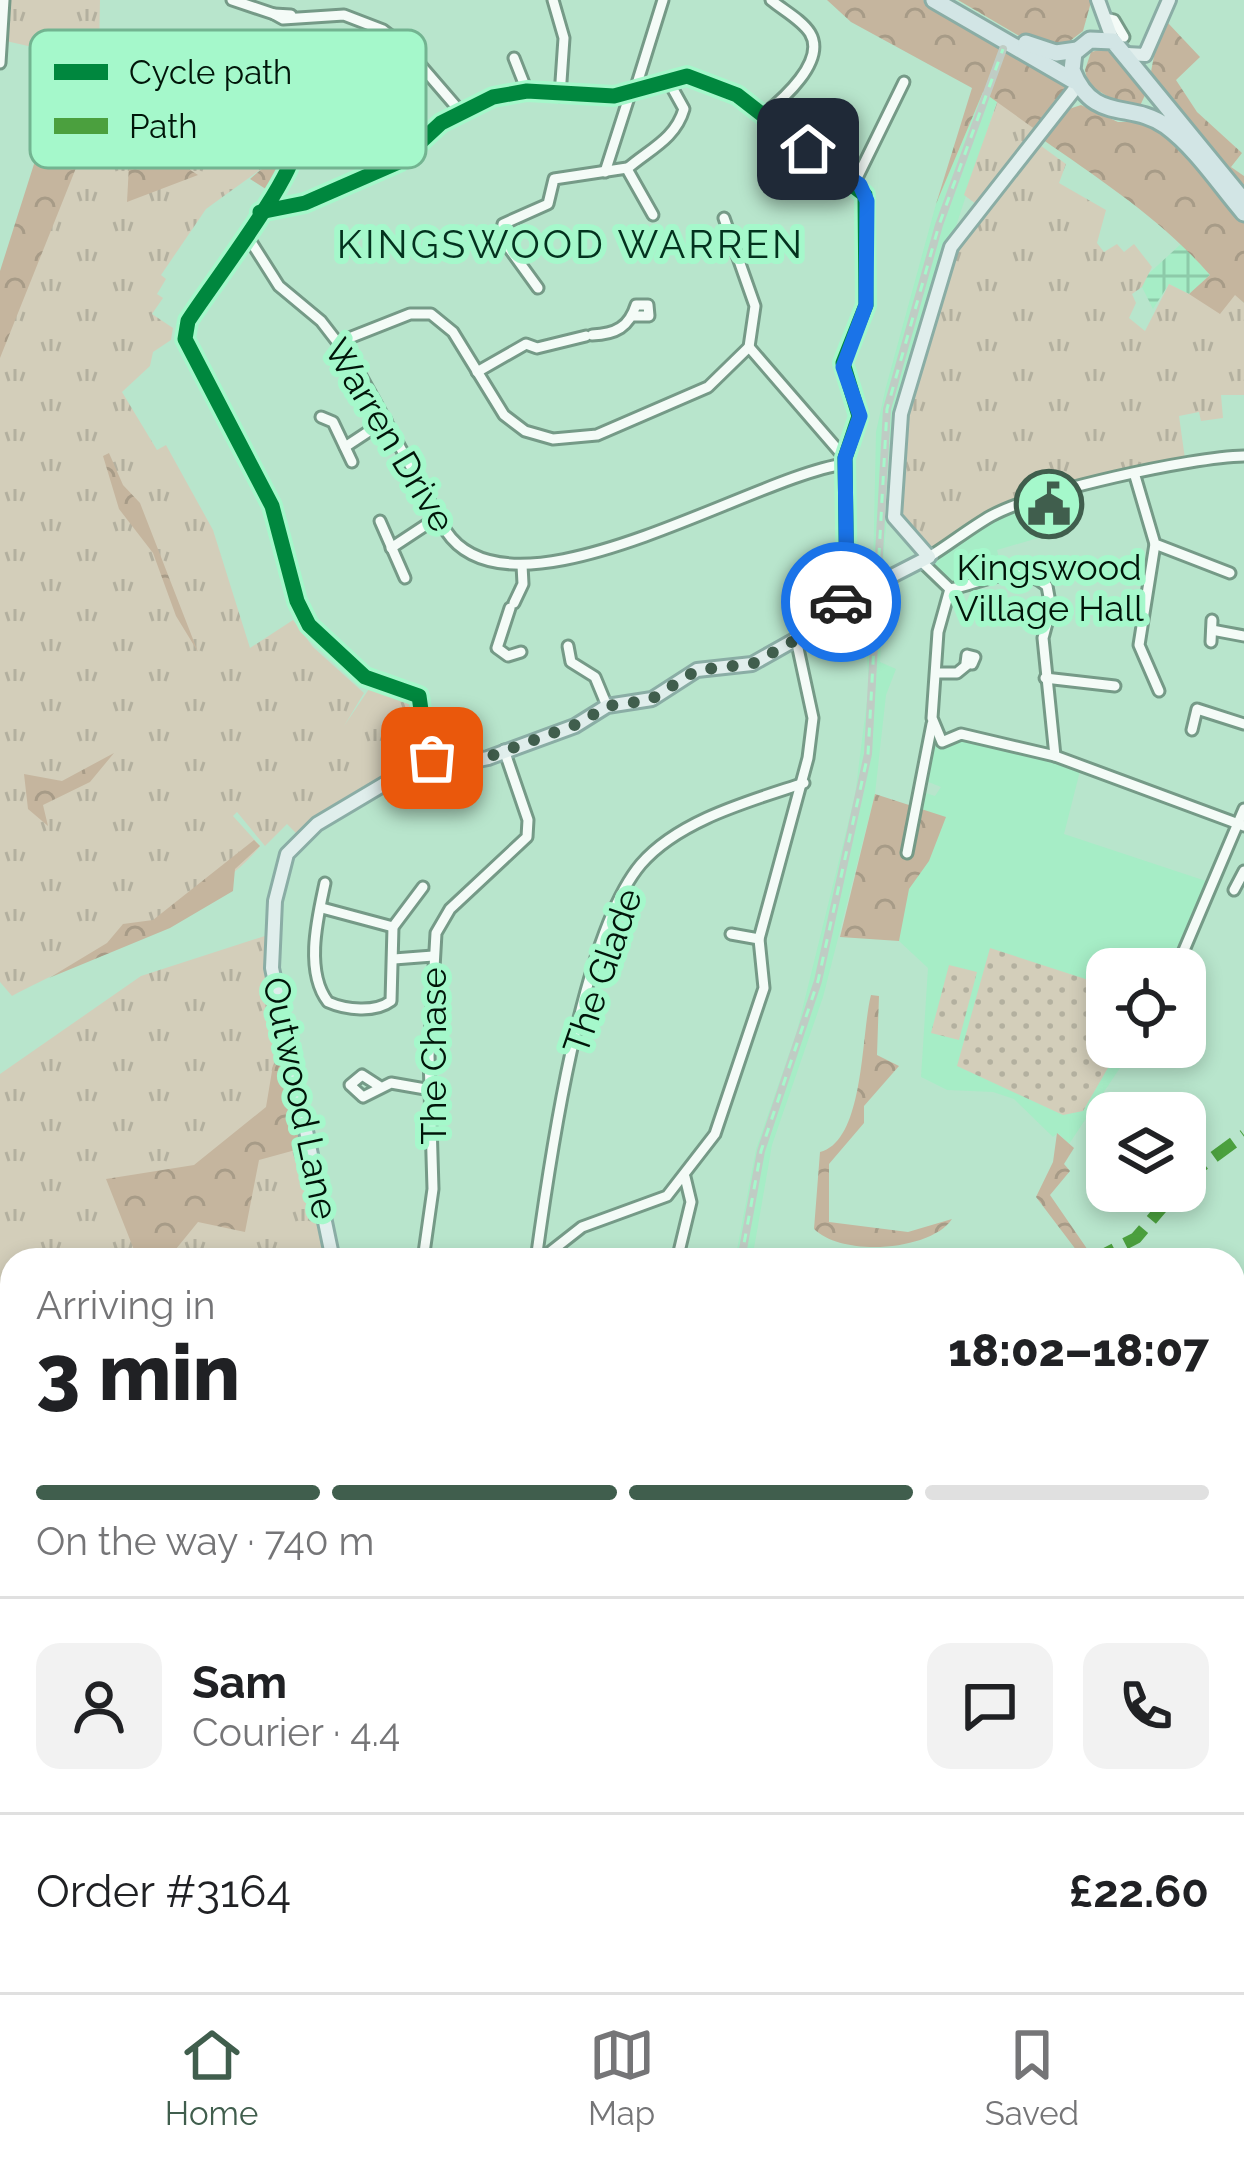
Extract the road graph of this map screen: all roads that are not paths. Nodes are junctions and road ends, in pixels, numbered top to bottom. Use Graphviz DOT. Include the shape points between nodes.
graph roads {
  1 [pos="4,0"];
  2 [pos="232,0"];
  3 [pos="553,0"];
  4 [pos="663,0"];
  5 [pos="771,0"];
  6 [pos="934,0"];
  7 [pos="951,0"];
  8 [pos="1169,0"];
  9 [pos="1100,8"];
  10 [pos="380,30"];
  11 [pos="1152,41"];
  12 [pos="1121,44"];
  13 [pos="1084,45"];
  14 [pos="514,58"];
  15 [pos="0,63"];
  16 [pos="426,73"];
  17 [pos="669,82"];
  18 [pos="904,82"];
  19 [pos="1146,82"];
  20 [pos="1078,84"];
  21 [pos="526,91"];
  22 [pos="633,91"];
  23 [pos="560,96"];
  24 [pos="1060,105"];
  25 [pos="1101,107"];
  26 [pos="460,111"];
  27 [pos="763,115"];
  28 [pos="1141,116"];
  29 [pos="426,139"];
  30 [pos="286,168"];
  31 [pos="385,168"];
  32 [pos="627,168"];
  33 [pos="605,172"];
  34 [pos="855,182"];
  35 [pos="1244,201"];
  36 [pos="647,211"];
  37 [pos="260,212"];
  38 [pos="1244,213"];
  39 [pos="724,218"];
  40 [pos="246,234"];
  41 [pos="538,288"];
  42 [pos="634,316"];
  43 [pos="339,342"];
  44 [pos="748,347"];
  45 [pos="477,372"];
  46 [pos="321,417"];
  47 [pos="386,420"];
  48 [pos="345,447"];
  49 [pos="1244,457"];
  50 [pos="845,461"];
  51 [pos="352,462"];
  52 [pos="1135,476"];
  53 [pos="438,517"];
  54 [pos="380,521"];
  55 [pos="1155,544"];
  56 [pos="392,548"];
  57 [pos="926,560"];
  58 [pos="522,565"];
  59 [pos="1230,573"];
  60 [pos="405,578"];
  61 [pos="950,589"];
  62 [pos="847,596"];
  63 [pos="1244,636"];
  64 [pos="796,639"];
  65 [pos="1211,643"];
  66 [pos="568,646"];
  67 [pos="521,652"];
  68 [pos="968,664"];
  69 [pos="938,673"];
  70 [pos="1045,678"];
  71 [pos="1115,686"];
  72 [pos="1159,691"];
  73 [pos="607,706"];
  74 [pos="932,723"];
  75 [pos="1244,724"];
  76 [pos="1192,730"];
  77 [pos="504,750"];
  78 [pos="427,752"];
  79 [pos="1055,756"];
  80 [pos="439,764"];
  81 [pos="423,767"];
  82 [pos="804,783"];
  83 [pos="1244,808"];
  84 [pos="1241,824"];
  85 [pos="907,854"];
  86 [pos="1244,871"];
  87 [pos="325,883"];
  88 [pos="423,887"];
  89 [pos="1234,890"];
  90 [pos="322,908"];
  91 [pos="393,927"];
  92 [pos="731,934"];
  93 [pos="759,939"];
  94 [pos="1185,948"];
  95 [pos="433,956"];
  96 [pos="394,959"];
  97 [pos="379,1086"];
  98 [pos="431,1090"];
  99 [pos="685,1177"];
  100 [pos="539,1234"];
  101 [pos="557,1243"];
  102 [pos="331,1248"];
  103 [pos="425,1248"];
  104 [pos="538,1248"];
  105 [pos="551,1248"];
  106 [pos="680,1248"];
  1 -- 15 [label="street"];
  2 -- 10 [label="street" via="274,14 344,15"];
  3 -- 23 [label="street" via="564,34"];
  4 -- 22 [label="street"];
  5 -- 27 [label="street" via="805,26 813,48 792,90"];
  6 -- 20 [label="highway"];
  7 -- 13 [label="highway" via="1036,48 1056,53"];
  8 -- 11 [label="main road"];
  9 -- 12 [label="main road"];
  9 -- 13 [label="main road"];
  11 -- 12 [label="main road" via="1142,58"];
  11 -- 19 [label="main road"];
  12 -- 13 [label="highway"];
  12 -- 19 [label="highway"];
  13 -- 20 [label="highway" via="1071,66"];
  14 -- 21 [label="street"];
  16 -- 26 [label="street"];
  17 -- 22 [label="street"];
  17 -- 27 [label="street" via="702,78"];
  17 -- 32 [label="street" via="684,109 680,122"];
  18 -- 34 [label="street"];
  19 -- 28 [label="highway" via="1152,107"];
  19 -- 35 [label="highway"];
  20 -- 24 [label="main road"];
  20 -- 25 [label="highway"];
  21 -- 23 [label="street"];
  21 -- 26 [label="street"];
  22 -- 23 [label="street"];
  22 -- 33 [label="street"];
  24 -- 25 [label="main road" via="1081,100"];
  24 -- 57 [label="main road" via="958,233 909,384 894,517"];
  25 -- 28 [label="highway"];
  26 -- 29 [label="street"];
  27 -- 34 [label="street"];
  28 -- 38 [label="highway" via="1179,137"];
  30 -- 37 [label="street"];
  31 -- 37 [label="street" via="305,203"];
  32 -- 33 [label="street"];
  32 -- 36 [label="street"];
  33 -- 41 [label="street" via="554,178 542,209 503,224 501,237 520,273"];
  34 -- 50 [label="street" via="867,201 867,292 843,363 860,416"];
  37 -- 40 [label="street"];
  39 -- 44 [label="street" via="755,306"];
  40 -- 43 [label="street, Warren Drive" via="279,286"];
  40 -- 78 [label="street" via="188,321 186,344 272,506 300,610 364,677 419,696"];
  42 -- 45 [label="street" via="615,334 526,344"];
  43 -- 45 [label="street" via="410,314 431,314 454,332"];
  43 -- 47 [label="street, Warren Drive"];
  44 -- 45 [label="street" via="709,388 569,440 518,426"];
  44 -- 50 [label="street"];
  46 -- 48 [label="street"];
  47 -- 48 [label="street"];
  47 -- 53 [label="street, Warren Drive"];
  48 -- 51 [label="street"];
  49 -- 52 [label="street"];
  50 -- 58 [label="street, Warren Drive" via="584,555"];
  50 -- 62 [label="street"];
  52 -- 55 [label="street"];
  52 -- 57 [label="street" via="1030,500"];
  53 -- 56 [label="street"];
  53 -- 58 [label="street, Warren Drive" via="466,554"];
  54 -- 56 [label="street"];
  55 -- 59 [label="street"];
  55 -- 72 [label="street" via="1139,645"];
  56 -- 60 [label="street"];
  57 -- 61 [label="street"];
  57 -- 62 [label="main road, Outwood Lane, bridge"];
  58 -- 67 [label="street" via="523,584 497,647 508,656"];
  61 -- 69 [label="street"];
  61 -- 70 [label="street" via="1010,573 1047,586"];
  62 -- 64 [label="main road, Outwood Lane"];
  63 -- 65 [label="street" via="1212,625"];
  64 -- 73 [label="main road, Outwood Lane" via="743,668 697,670 652,699"];
  64 -- 82 [label="street" via="813,718"];
  66 -- 73 [label="street"];
  68 -- 69 [label="street"];
  69 -- 74 [label="street"];
  70 -- 71 [label="street"];
  70 -- 79 [label="street"];
  73 -- 77 [label="main road, Outwood Lane"];
  74 -- 79 [label="street" via="946,743 961,734"];
  74 -- 85 [label="street"];
  75 -- 76 [label="street" via="1197,710"];
  77 -- 80 [label="main road, Outwood Lane"];
  77 -- 95 [label="street, The Chase" via="527,838 446,914"];
  78 -- 80 [label="street"];
  78 -- 81 [label="street"];
  79 -- 84 [label="street"];
  80 -- 81 [label="main road, Outwood Lane"];
  81 -- 102 [label="main road, Outwood Lane" via="332,814 282,862 271,957"];
  82 -- 93 [label="street"];
  82 -- 100 [label="street, The Glade" via="666,841 624,889 559,1105"];
  83 -- 84 [label="street"];
  84 -- 94 [label="street"];
  86 -- 89 [label="street"];
  87 -- 90 [label="street"];
  88 -- 91 [label="street"];
  90 -- 91 [label="street"];
  90 -- 96 [label="street" via="315,926 319,986 328,1002 388,1004"];
  91 -- 96 [label="street"];
  92 -- 93 [label="street"];
  93 -- 99 [label="street" via="759,1008 715,1133"];
  95 -- 96 [label="street"];
  95 -- 98 [label="street, The Chase"];
  97 -- 98 [label="street"];
  98 -- 103 [label="street, The Chase"];
  99 -- 101 [label="street" via="668,1196"];
  99 -- 106 [label="street" via="691,1202"];
  100 -- 101 [label="street"];
  100 -- 104 [label="street, The Glade"];
  101 -- 105 [label="street"];
}
